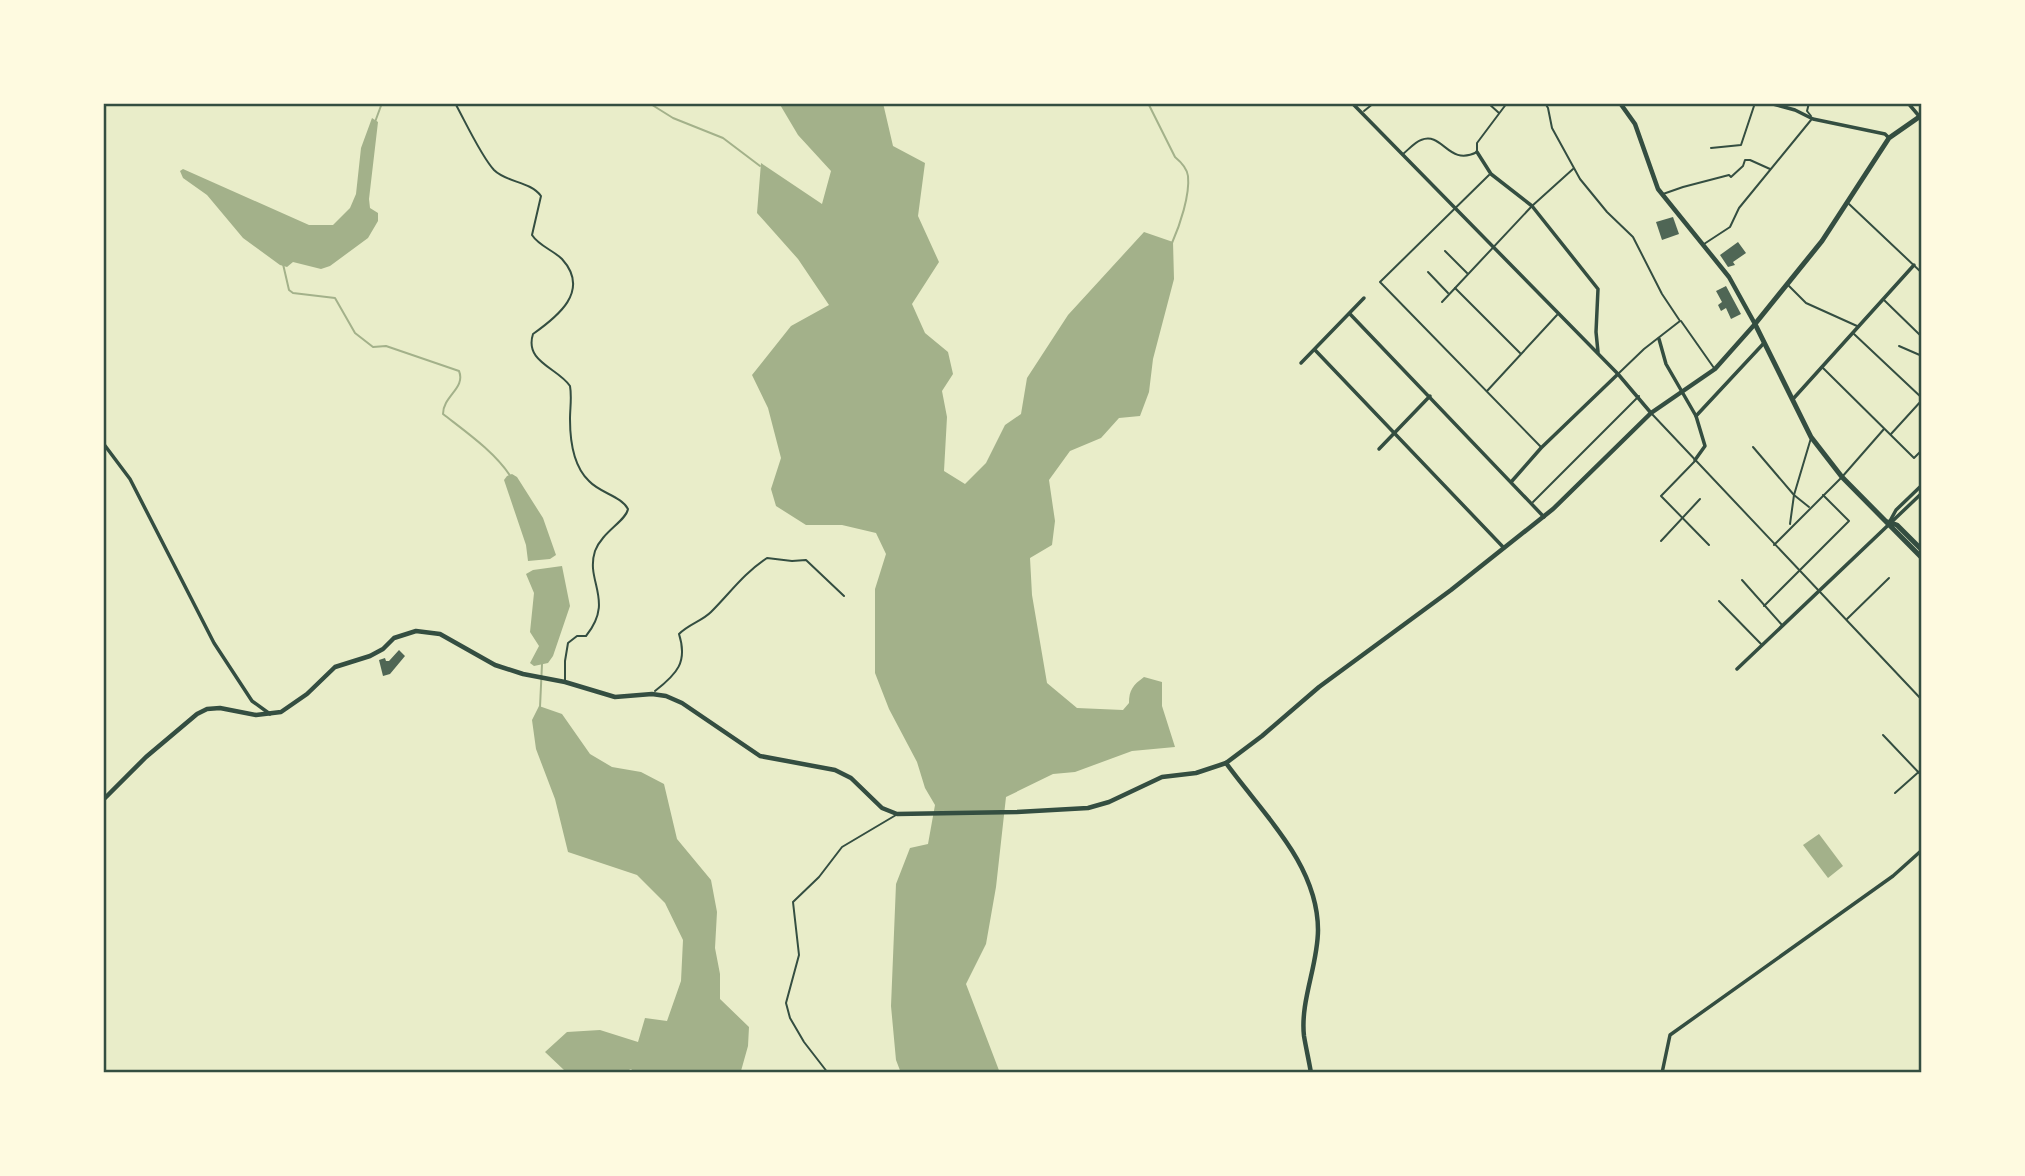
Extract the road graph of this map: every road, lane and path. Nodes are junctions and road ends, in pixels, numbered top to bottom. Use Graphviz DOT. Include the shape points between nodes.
graph roads {
  1 [pos="455,103"];
  2 [pos="1352,103"];
  3 [pos="1374,103"];
  4 [pos="1488,103"];
  5 [pos="1507,103"];
  6 [pos="1545,103"];
  7 [pos="1620,103"];
  8 [pos="1746,103"];
  9 [pos="1809,103"];
  10 [pos="1908,103"];
  11 [pos="1754,105"];
  12 [pos="1500,113"];
  13 [pos="1360,114"];
  14 [pos="1920,115"];
  15 [pos="1813,119"];
  16 [pos="1889,138"];
  17 [pos="1711,148"];
  18 [pos="1477,152"];
  19 [pos="1402,155"];
  20 [pos="1574,168"];
  21 [pos="1771,170"];
  22 [pos="1491,174"];
  23 [pos="1663,195"];
  24 [pos="1847,202"];
  25 [pos="1532,206"];
  26 [pos="1457,208"];
  27 [pos="1703,245"];
  28 [pos="1494,247"];
  29 [pos="1445,251"];
  30 [pos="1913,265"];
  31 [pos="1428,272"];
  32 [pos="1922,273"];
  33 [pos="1468,274"];
  34 [pos="1788,285"];
  35 [pos="1455,288"];
  36 [pos="1448,294"];
  37 [pos="1364,298"];
  38 [pos="1883,299"];
  39 [pos="1442,302"];
  40 [pos="1559,313"];
  41 [pos="1350,314"];
  42 [pos="1680,321"];
  43 [pos="1755,324"];
  44 [pos="1858,326"];
  45 [pos="1853,333"];
  46 [pos="1922,337"];
  47 [pos="1659,339"];
  48 [pos="1765,343"];
  49 [pos="1899,345"];
  50 [pos="1315,350"];
  51 [pos="1521,354"];
  52 [pos="1598,354"];
  53 [pos="1922,356"];
  54 [pos="1301,363"];
  55 [pos="1822,367"];
  56 [pos="1715,369"];
  57 [pos="1618,374"];
  58 [pos="1486,391"];
  59 [pos="1681,393"];
  60 [pos="1430,396"];
  61 [pos="1639,396"];
  62 [pos="1922,399"];
  63 [pos="1793,400"];
  64 [pos="1651,413"];
  65 [pos="1696,416"];
  66 [pos="1884,429"];
  67 [pos="1395,433"];
  68 [pos="1891,434"];
  69 [pos="1811,437"];
  70 [pos="103,443"];
  71 [pos="1753,447"];
  72 [pos="1541,448"];
  73 [pos="1379,449"];
  74 [pos="1922,450"];
  75 [pos="1695,460"];
  76 [pos="1842,477"];
  77 [pos="1512,481"];
  78 [pos="1922,485"];
  79 [pos="1922,493"];
  80 [pos="1794,495"];
  81 [pos="1823,495"];
  82 [pos="1700,499"];
  83 [pos="1532,503"];
  84 [pos="1810,508"];
  85 [pos="1544,517"];
  86 [pos="1683,518"];
  87 [pos="1888,522"];
  88 [pos="1790,527"];
  89 [pos="1661,541"];
  90 [pos="1709,545"];
  91 [pos="1774,545"];
  92 [pos="1504,548"];
  93 [pos="1922,550"];
  94 [pos="1922,558"];
  95 [pos="1798,571"];
  96 [pos="1889,578"];
  97 [pos="1742,580"];
  98 [pos="1819,591"];
  99 [pos="845,596"];
  100 [pos="1719,601"];
  101 [pos="1764,606"];
  102 [pos="1846,620"];
  103 [pos="1782,625"];
  104 [pos="1762,645"];
  105 [pos="1737,669"];
  106 [pos="565,682"];
  107 [pos="652,694"];
  108 [pos="1922,700"];
  109 [pos="270,714"];
  110 [pos="1883,735"];
  111 [pos="1226,764"];
  112 [pos="1922,769"];
  113 [pos="1919,772"];
  114 [pos="1922,776"];
  115 [pos="1895,793"];
  116 [pos="103,800"];
  117 [pos="897,814"];
  118 [pos="1922,850"];
  119 [pos="103,1063"];
  120 [pos="105,1073"];
  121 [pos="828,1073"];
  122 [pos="1311,1073"];
  123 [pos="1662,1073"];
  1 -- 106 [label="lane" via="494,170 541,196 532,235 563,260 573,287 563,310 533,334 532,348 542,364 570,386 571,446 585,477 628,509 625,518 605,533 595,552 600,594 597,616 586,636 568,643"];
  2 -- 13 [label="street"];
  3 -- 13 [label="lane"];
  4 -- 12 [label="lane"];
  5 -- 12 [label="lane"];
  6 -- 20 [label="lane" via="1552,128"];
  7 -- 23 [label="street" via="1635,124"];
  8 -- 11 [label="street"];
  9 -- 15 [label="lane" via="1807,111"];
  10 -- 14 [label="street"];
  11 -- 15 [label="street" via="1773,104"];
  11 -- 17 [label="lane" via="1741,145"];
  12 -- 18 [label="lane" via="1478,143"];
  13 -- 19 [label="street"];
  14 -- 16 [label="main road"];
  15 -- 16 [label="street"];
  15 -- 21 [label="lane"];
  16 -- 24 [label="main road"];
  18 -- 19 [label="lane" via="1462,158 1436,141 1421,139"];
  18 -- 22 [label="street"];
  19 -- 26 [label="street"];
  20 -- 25 [label="lane"];
  20 -- 42 [label="lane" via="1607,212 1633,237"];
  21 -- 23 [label="lane" via="1745,160 1731,177"];
  21 -- 27 [label="lane" via="1739,208 1730,227"];
  22 -- 25 [label="street"];
  22 -- 26 [label="lane"];
  23 -- 27 [label="street"];
  24 -- 30 [label="lane"];
  24 -- 34 [label="main road"];
  25 -- 28 [label="lane"];
  25 -- 52 [label="street" via="1598,289"];
  26 -- 28 [label="street"];
  26 -- 58 [label="lane" via="1380,282"];
  27 -- 43 [label="street"];
  28 -- 33 [label="lane"];
  28 -- 40 [label="street"];
  29 -- 33 [label="lane"];
  30 -- 32 [label="lane"];
  30 -- 38 [label="street"];
  31 -- 36 [label="lane"];
  33 -- 35 [label="lane"];
  34 -- 43 [label="main road"];
  34 -- 44 [label="lane" via="1806,303"];
  35 -- 36 [label="lane"];
  35 -- 51 [label="lane"];
  36 -- 39 [label="lane"];
  37 -- 41 [label="street"];
  38 -- 44 [label="street"];
  38 -- 46 [label="lane"];
  40 -- 51 [label="lane"];
  40 -- 52 [label="street"];
  41 -- 50 [label="street"];
  41 -- 60 [label="street"];
  42 -- 47 [label="lane"];
  42 -- 56 [label="lane"];
  43 -- 48 [label="main road"];
  43 -- 56 [label="street"];
  44 -- 45 [label="street"];
  45 -- 55 [label="street"];
  45 -- 62 [label="lane"];
  47 -- 57 [label="lane"];
  47 -- 59 [label="street"];
  48 -- 63 [label="main road"];
  48 -- 65 [label="street"];
  49 -- 53 [label="lane"];
  50 -- 54 [label="street"];
  50 -- 67 [label="street"];
  51 -- 58 [label="lane"];
  52 -- 57 [label="street"];
  55 -- 63 [label="street"];
  55 -- 66 [label="lane"];
  56 -- 59 [label="street"];
  57 -- 61 [label="street"];
  57 -- 72 [label="street"];
  58 -- 72 [label="lane"];
  59 -- 64 [label="street"];
  59 -- 65 [label="street"];
  60 -- 67 [label="street"];
  60 -- 77 [label="street"];
  61 -- 64 [label="street"];
  61 -- 83 [label="lane"];
  62 -- 68 [label="lane"];
  63 -- 69 [label="main road"];
  64 -- 75 [label="lane"];
  64 -- 85 [label="street"];
  65 -- 75 [label="street" via="1705,446"];
  66 -- 68 [label="lane"];
  66 -- 76 [label="lane"];
  67 -- 73 [label="street"];
  67 -- 92 [label="street"];
  68 -- 74 [label="lane" via="1914,458"];
  69 -- 76 [label="main road"];
  69 -- 80 [label="lane"];
  70 -- 109 [label="street" via="130,479 214,643 252,701"];
  71 -- 80 [label="lane"];
  72 -- 77 [label="street"];
  75 -- 86 [label="lane" via="1661,496"];
  75 -- 91 [label="lane"];
  76 -- 81 [label="lane"];
  76 -- 87 [label="main road"];
  77 -- 83 [label="street"];
  78 -- 87 [label="street"];
  79 -- 87 [label="street"];
  80 -- 84 [label="lane"];
  80 -- 88 [label="lane"];
  81 -- 84 [label="lane"];
  81 -- 95 [label="lane" via="1849,521"];
  82 -- 86 [label="lane"];
  83 -- 85 [label="street"];
  84 -- 88 [label="lane"];
  85 -- 92 [label="street"];
  86 -- 89 [label="lane"];
  86 -- 90 [label="lane"];
  87 -- 93 [label="main road"];
  87 -- 94 [label="main road"];
  87 -- 98 [label="street"];
  88 -- 91 [label="lane"];
  91 -- 95 [label="lane"];
  92 -- 111 [label="street"];
  95 -- 98 [label="lane"];
  95 -- 101 [label="lane"];
  96 -- 102 [label="lane"];
  97 -- 101 [label="lane"];
  98 -- 102 [label="lane"];
  98 -- 103 [label="street"];
  99 -- 107 [label="lane" via="806,560 767,558 748,570 709,615 679,634 684,653 678,670"];
  100 -- 104 [label="lane"];
  101 -- 103 [label="lane"];
  102 -- 108 [label="lane"];
  103 -- 104 [label="street"];
  104 -- 105 [label="street"];
  106 -- 107 [label="street" via="615,696"];
  106 -- 109 [label="street" via="495,665 440,634 416,631 394,638 370,656 335,667 294,704"];
  107 -- 117 [label="street" via="682,703 760,756 835,770 851,778 882,808"];
  109 -- 116 [label="street" via="220,708 197,714"];
  110 -- 113 [label="lane"];
  111 -- 117 [label="street" via="1162,777 1088,808"];
  111 -- 122 [label="street" via="1295,854 1314,901 1318,930 1304,1036"];
  112 -- 113 [label="lane"];
  113 -- 114 [label="lane"];
  113 -- 115 [label="lane"];
  117 -- 121 [label="lane" via="842,847 793,902 799,955 786,1003 804,1042"];
  118 -- 123 [label="street" via="1893,876 1670,1035"];
  119 -- 120 [label="lane"];
}
